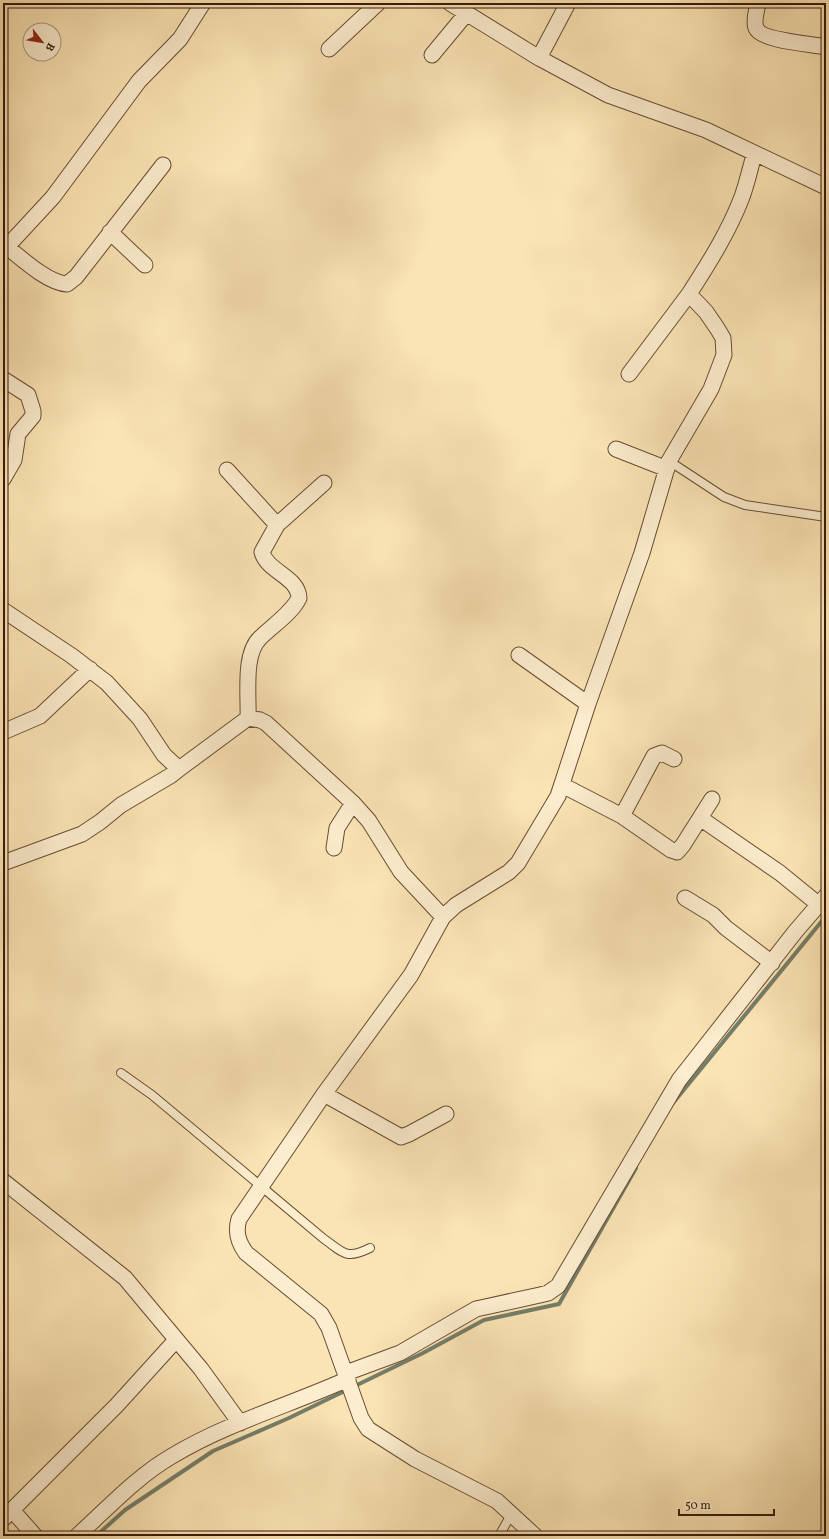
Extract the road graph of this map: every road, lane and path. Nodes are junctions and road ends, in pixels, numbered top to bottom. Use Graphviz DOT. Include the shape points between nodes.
graph roads {
  1 [pos="203,3"];
  2 [pos="378,3"];
  3 [pos="450,3"];
  4 [pos="568,3"];
  5 [pos="758,3"];
  6 [pos="466,14"];
  7 [pos="826,47"];
  8 [pos="329,49"];
  9 [pos="432,55"];
  10 [pos="539,58"];
  11 [pos="754,155"];
  12 [pos="163,165"];
  13 [pos="826,187"];
  14 [pos="110,232"];
  15 [pos="5,249"];
  16 [pos="145,265"];
  17 [pos="689,294"];
  18 [pos="629,374"];
  19 [pos="3,379"];
  20 [pos="616,449"];
  21 [pos="668,465"];
  22 [pos="227,470"];
  23 [pos="3,479"];
  24 [pos="324,483"];
  25 [pos="826,517"];
  26 [pos="277,525"];
  27 [pos="3,610"];
  28 [pos="519,655"];
  29 [pos="90,669"];
  30 [pos="588,704"];
  31 [pos="248,718"];
  32 [pos="3,732"];
  33 [pos="674,759"];
  34 [pos="179,769"];
  35 [pos="562,786"];
  36 [pos="712,799"];
  37 [pos="353,803"];
  38 [pos="622,816"];
  39 [pos="700,818"];
  40 [pos="334,848"];
  41 [pos="3,863"];
  42 [pos="685,898"];
  43 [pos="822,900"];
  44 [pos="443,917"];
  45 [pos="772,963"];
  46 [pos="121,1072"];
  47 [pos="324,1094"];
  48 [pos="446,1114"];
  49 [pos="3,1181"];
  50 [pos="262,1188"];
  51 [pos="370,1248"];
  52 [pos="176,1340"];
  53 [pos="347,1376"];
  54 [pos="240,1423"];
  55 [pos="512,1513"];
  56 [pos="8,1514"];
  57 [pos="35,1536"];
  58 [pos="77,1536"];
  59 [pos="499,1536"];
  60 [pos="535,1536"];
  1 -- 15 [label="street" via="180,39 139,81 53,197"];
  2 -- 8 [label="street"];
  3 -- 6 [label="street"];
  4 -- 10 [label="street"];
  5 -- 7 [label="street" via="755,21 759,32 772,38"];
  6 -- 9 [label="street"];
  6 -- 10 [label="street"];
  10 -- 11 [label="street" via="608,95 706,130"];
  11 -- 13 [label="street"];
  11 -- 17 [label="street" via="734,216 721,243"];
  12 -- 14 [label="street"];
  14 -- 15 [label="street" via="76,277 67,284 59,284"];
  14 -- 16 [label="street"];
  17 -- 18 [label="street"];
  17 -- 21 [label="street" via="706,312 723,338 724,355 711,389"];
  19 -- 23 [label="street" via="28,395 33,411 33,416 18,434 14,460"];
  20 -- 21 [label="street"];
  21 -- 25 [label="lane" via="724,497 745,504"];
  21 -- 30 [label="street" via="627,598"];
  22 -- 26 [label="street"];
  24 -- 26 [label="street"];
  26 -- 31 [label="street" via="262,552 263,556 266,562 294,585 299,598 260,638 251,651"];
  27 -- 29 [label="street"];
  28 -- 30 [label="street"];
  29 -- 32 [label="street" via="40,716"];
  29 -- 34 [label="street" via="107,683 140,719 164,755"];
  30 -- 35 [label="street"];
  31 -- 34 [label="street"];
  31 -- 37 [label="street" via="266,723"];
  33 -- 38 [label="street" via="662,753 654,756"];
  34 -- 41 [label="street" via="121,804 82,834"];
  35 -- 38 [label="street"];
  35 -- 44 [label="street" via="518,863 509,872 456,905"];
  36 -- 39 [label="street"];
  37 -- 40 [label="street" via="337,828"];
  37 -- 44 [label="street" via="369,822 401,872"];
  38 -- 39 [label="street" via="677,852"];
  39 -- 43 [label="street"];
  42 -- 45 [label="street" via="713,915"];
  43 -- 45 [label="street"];
  44 -- 47 [label="street" via="411,975"];
  45 -- 53 [label="street" via="679,1080 558,1286 540,1296 476,1309 400,1353"];
  46 -- 50 [label="lane"];
  47 -- 48 [label="street" via="401,1137"];
  47 -- 50 [label="street"];
  49 -- 52 [label="street" via="125,1278"];
  50 -- 51 [label="lane" via="324,1239 348,1255 355,1255"];
  50 -- 53 [label="street" via="239,1219 236,1228 241,1245 263,1268 321,1314"];
  52 -- 54 [label="street" via="201,1369"];
  52 -- 56 [label="street" via="117,1405"];
  53 -- 54 [label="street"];
  53 -- 55 [label="street" via="360,1418 368,1429 415,1459 488,1496"];
  54 -- 58 [label="street" via="215,1433 148,1471"];
  55 -- 59 [label="lane"];
  55 -- 60 [label="street"];
  56 -- 57 [label="street"];
}
